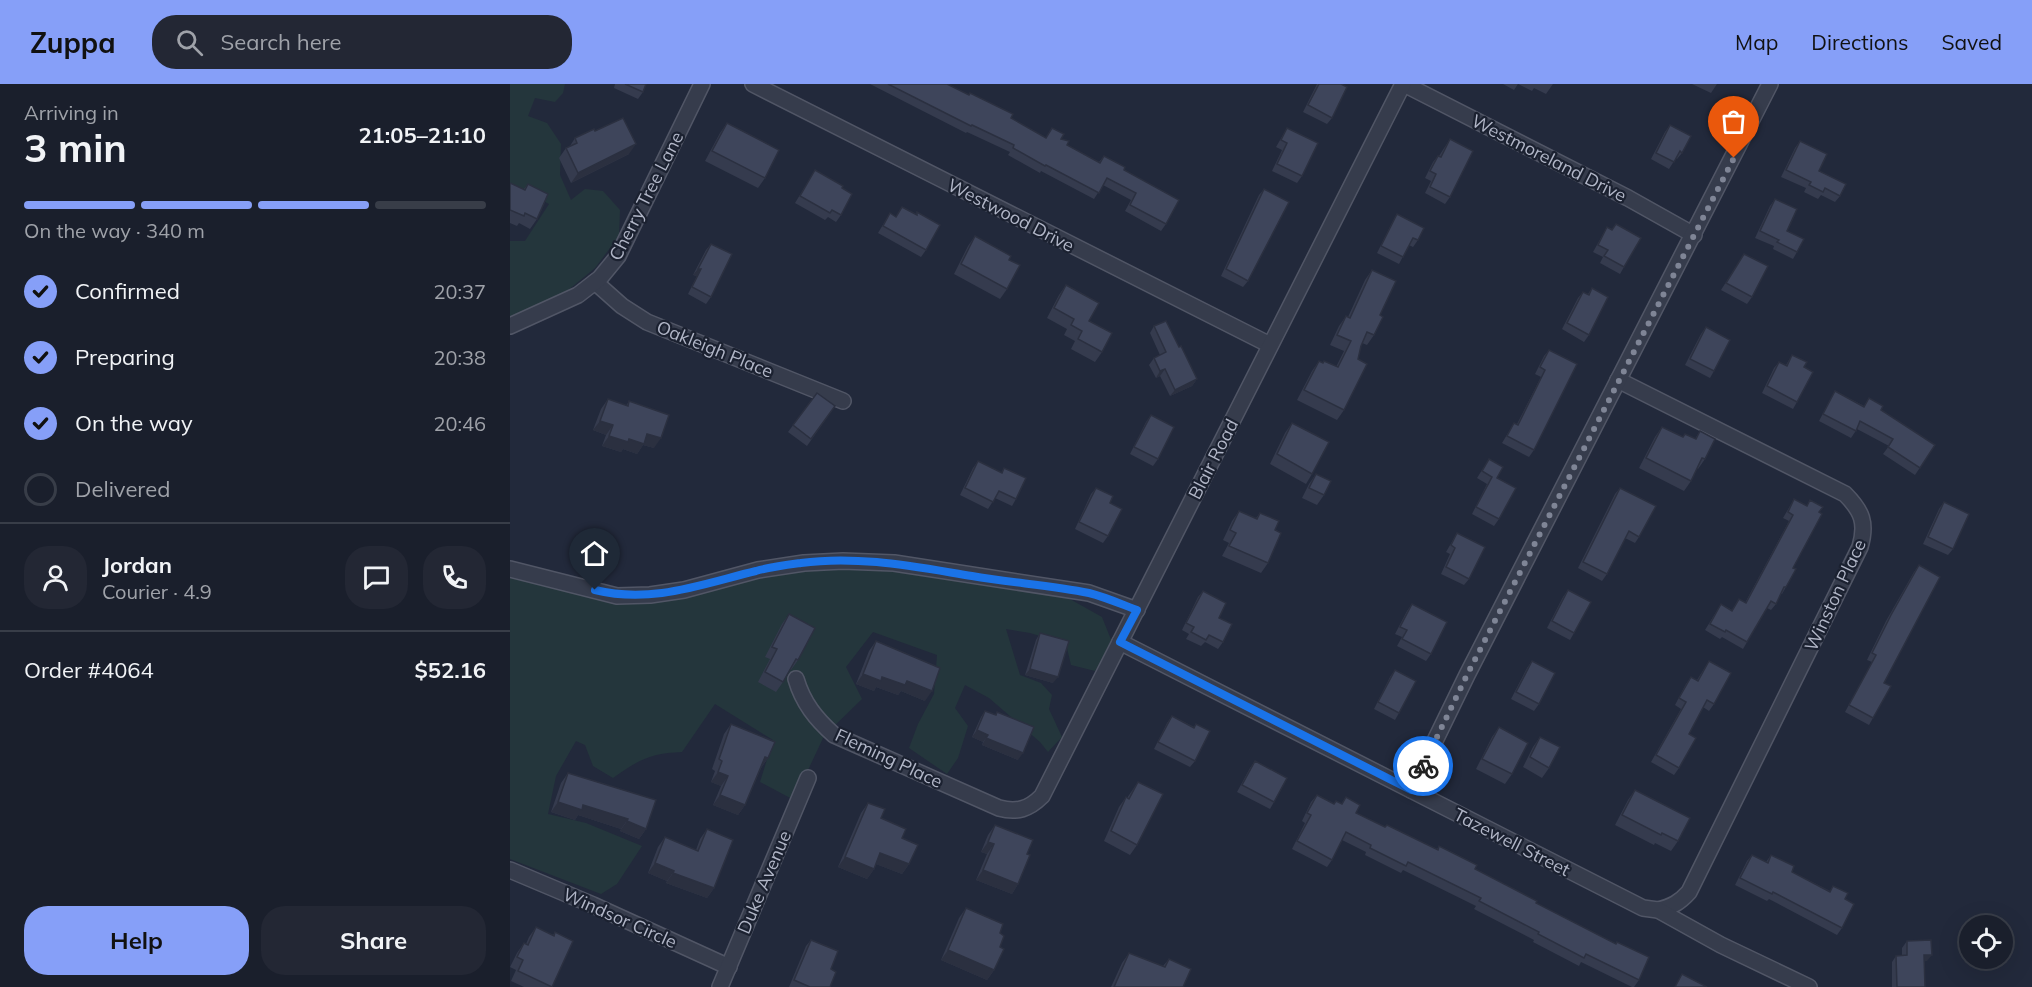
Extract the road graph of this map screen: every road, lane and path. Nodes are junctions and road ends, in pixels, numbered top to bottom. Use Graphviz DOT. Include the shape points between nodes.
graph roads {
  1 [pos="702,84"];
  2 [pos="753,84"];
  3 [pos="1403,84"];
  4 [pos="1770,84"];
  5 [pos="1694,235"];
  6 [pos="595,282"];
  7 [pos="510,326"];
  8 [pos="1270,345"];
  9 [pos="1618,380"];
  10 [pos="843,401"];
  11 [pos="510,569"];
  12 [pos="1137,610"];
  13 [pos="1120,642"];
  14 [pos="796,679"];
  15 [pos="808,778"];
  16 [pos="1411,790"];
  17 [pos="1005,810"];
  18 [pos="510,870"];
  19 [pos="1658,910"];
  20 [pos="729,967"];
  21 [pos="720,987"];
  22 [pos="1809,987"];
  1 -- 6 [label="street, Cherry Tree Lane" via="618,256"];
  2 -- 8 [label="street, Westwood Drive"];
  3 -- 5 [label="street, Westmoreland Drive"];
  3 -- 8 [label="street, Blair Road"];
  4 -- 5 [label="street"];
  5 -- 9 [label="street"];
  6 -- 7 [label="street, Cherry Tree Lane" via="565,302"];
  6 -- 10 [label="street, Oakleigh Place" via="647,322"];
  8 -- 12 [label="street, Blair Road"];
  9 -- 16 [label="street"];
  9 -- 19 [label="street, Winston Place" via="1845,494 1863,520 1860,547 1689,891 1669,908"];
  11 -- 12 [label="street" via="617,596 684,590 758,570 804,563 894,563 1089,593"];
  12 -- 13 [label="street, Blair Road"];
  13 -- 16 [label="street, Tazewell Street"];
  13 -- 17 [label="street, Blair Road" via="1042,796 1022,810"];
  14 -- 17 [label="street, Fleming Place" via="807,705 834,735"];
  15 -- 20 [label="street, Duke Avenue"];
  16 -- 19 [label="street, Tazewell Street" via="1643,908"];
  18 -- 20 [label="street, Windsor Circle"];
  19 -- 22 [label="street, Tazewell Street"];
  20 -- 21 [label="street, Duke Avenue"];
}
